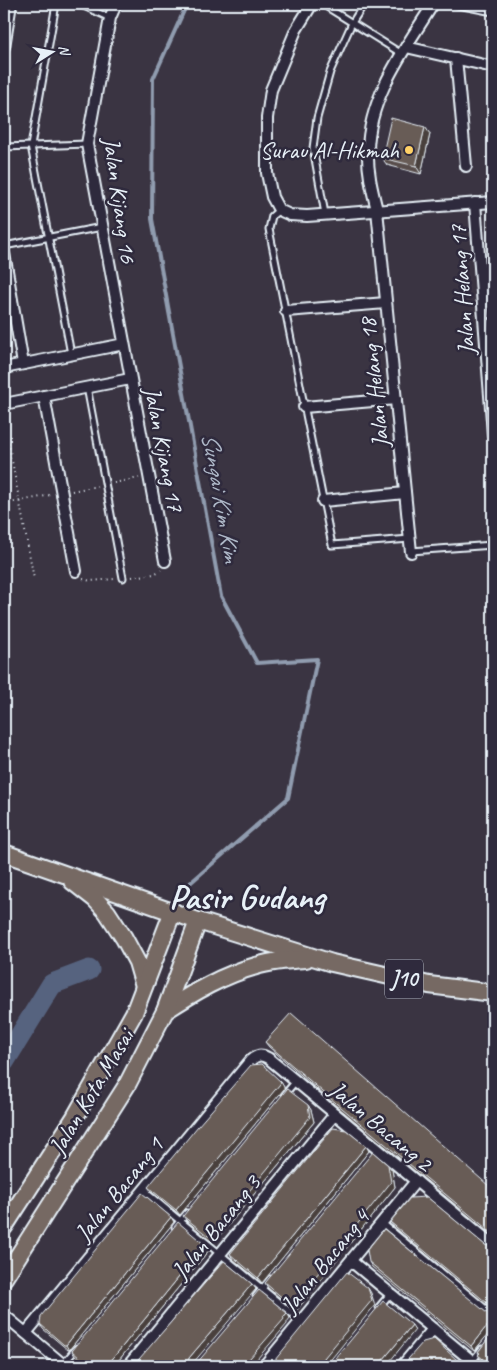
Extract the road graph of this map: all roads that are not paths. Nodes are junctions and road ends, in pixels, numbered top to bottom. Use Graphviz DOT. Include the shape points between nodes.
graph roads {
  1 [pos="11,4"];
  2 [pos="56,4"];
  3 [pos="79,4"];
  4 [pos="116,4"];
  5 [pos="312,4"];
  6 [pos="322,4"];
  7 [pos="364,4"];
  8 [pos="433,4"];
  9 [pos="453,4"];
  10 [pos="493,12"];
  11 [pos="110,18"];
  12 [pos="352,23"];
  13 [pos="4,47"];
  14 [pos="404,51"];
  15 [pos="456,58"];
  16 [pos="493,67"];
  17 [pos="87,144"];
  18 [pos="31,146"];
  19 [pos="4,147"];
  20 [pos="466,166"];
  21 [pos="493,202"];
  22 [pos="475,203"];
  23 [pos="278,210"];
  24 [pos="377,210"];
  25 [pos="325,215"];
  26 [pos="102,227"];
  27 [pos="48,238"];
  28 [pos="4,246"];
  29 [pos="4,253"];
  30 [pos="493,289"];
  31 [pos="482,290"];
  32 [pos="386,303"];
  33 [pos="286,311"];
  34 [pos="124,344"];
  35 [pos="71,355"];
  36 [pos="23,364"];
  37 [pos="4,368"];
  38 [pos="491,374"];
  39 [pos="130,379"];
  40 [pos="87,387"];
  41 [pos="44,396"];
  42 [pos="396,399"];
  43 [pos="4,404"];
  44 [pos="304,407"];
  45 [pos="493,434"];
  46 [pos="405,493"];
  47 [pos="323,501"];
  48 [pos="410,539"];
  49 [pos="493,545"];
  50 [pos="411,552"];
  51 [pos="165,561"];
  52 [pos="76,571"];
  53 [pos="123,578"];
  54 [pos="4,853"];
  55 [pos="62,872"];
  56 [pos="173,911"];
  57 [pos="198,921"];
  58 [pos="316,958"];
  59 [pos="144,986"];
  60 [pos="493,993"];
  61 [pos="166,1010"];
  62 [pos="242,1070"];
  63 [pos="296,1081"];
  64 [pos="284,1096"];
  65 [pos="335,1114"];
  66 [pos="416,1181"];
  67 [pos="144,1190"];
  68 [pos="193,1206"];
  69 [pos="180,1221"];
  70 [pos="382,1223"];
  71 [pos="4,1227"];
  72 [pos="174,1229"];
  73 [pos="493,1246"];
  74 [pos="220,1254"];
  75 [pos="351,1261"];
  76 [pos="274,1274"];
  77 [pos="4,1278"];
  78 [pos="262,1289"];
  79 [pos="390,1294"];
  80 [pos="250,1303"];
  81 [pos="4,1315"];
  82 [pos="372,1315"];
  83 [pos="493,1315"];
  84 [pos="301,1321"];
  85 [pos="432,1329"];
  86 [pos="26,1333"];
  87 [pos="82,1342"];
  88 [pos="488,1342"];
  89 [pos="64,1365"];
  90 [pos="472,1365"];
  91 [pos="128,1366"];
  92 [pos="264,1366"];
  93 [pos="402,1366"];
  1 -- 13 [label="street"];
  2 -- 18 [label="lane"];
  3 -- 11 [label="lane"];
  4 -- 11 [label="street, Jalan Kijang 16"];
  5 -- 23 [label="street" via="296,30 271,90 267,118 267,173"];
  6 -- 12 [label="lane"];
  7 -- 12 [label="lane"];
  8 -- 14 [label="street, Jalan Helang 18"];
  9 -- 10 [label="lane"];
  11 -- 17 [label="street, Jalan Kijang 16"];
  12 -- 14 [label="lane"];
  12 -- 25 [label="lane" via="330,72 317,118 313,148"];
  14 -- 15 [label="street"];
  14 -- 24 [label="street, Jalan Helang 18" via="385,83 372,119 369,175"];
  15 -- 16 [label="street"];
  15 -- 20 [label="street"];
  17 -- 18 [label="lane"];
  17 -- 26 [label="street, Jalan Kijang 16"];
  18 -- 19 [label="lane"];
  18 -- 27 [label="lane"];
  21 -- 22 [label="street"];
  22 -- 24 [label="street"];
  22 -- 31 [label="street, Jalan Helang 17"];
  23 -- 25 [label="street" via="290,215"];
  23 -- 33 [label="lane" via="272,216 269,229"];
  24 -- 25 [label="street"];
  24 -- 32 [label="street, Jalan Helang 18"];
  26 -- 27 [label="lane"];
  26 -- 34 [label="street, Jalan Kijang 16"];
  27 -- 28 [label="lane"];
  27 -- 35 [label="lane"];
  29 -- 36 [label="street"];
  30 -- 31 [label="street"];
  31 -- 38 [label="street, Jalan Helang 17"];
  32 -- 33 [label="street"];
  32 -- 42 [label="street, Jalan Helang 18"];
  33 -- 44 [label="lane"];
  34 -- 35 [label="street"];
  34 -- 39 [label="street, Jalan Kijang 17"];
  35 -- 36 [label="street"];
  36 -- 37 [label="street"];
  38 -- 45 [label="street, Jalan Helang 17"];
  39 -- 40 [label="street"];
  39 -- 51 [label="street, Jalan Kijang 17"];
  40 -- 41 [label="street"];
  40 -- 53 [label="lane"];
  41 -- 43 [label="street"];
  41 -- 52 [label="street"];
  42 -- 44 [label="street"];
  42 -- 46 [label="street, Jalan Helang 18"];
  44 -- 47 [label="lane"];
  46 -- 47 [label="street"];
  46 -- 48 [label="street, Jalan Helang 18"];
  47 -- 48 [label="lane" via="332,545"];
  48 -- 50 [label="street, Jalan Helang 18"];
  49 -- 50 [label="lane"];
  54 -- 55 [label="main road, J10"];
  55 -- 56 [label="main road, J10"];
  55 -- 59 [label="main road" via="107,912 137,962"];
  56 -- 57 [label="main road, J10"];
  56 -- 59 [label="main road, Jalan Kota Masai"];
  57 -- 58 [label="main road, J10"];
  57 -- 61 [label="main road, Jalan Kota Masai"];
  58 -- 60 [label="main road, J10" via="429,985"];
  58 -- 61 [label="main road" via="257,965 190,995"];
  59 -- 71 [label="main road, Jalan Kota Masai" via="134,1013 75,1117"];
  61 -- 77 [label="main road, Jalan Kota Masai" via="127,1085"];
  62 -- 63 [label="street, Jalan Bacang 2" via="254,1057 264,1056"];
  62 -- 67 [label="street, Jalan Bacang 1"];
  63 -- 64 [label="lane"];
  63 -- 65 [label="street, Jalan Bacang 2"];
  65 -- 66 [label="street, Jalan Bacang 2" via="374,1152"];
  65 -- 74 [label="street, Jalan Bacang 3"];
  66 -- 70 [label="street, Jalan Bacang 4"];
  66 -- 73 [label="street, Jalan Bacang 2"];
  67 -- 69 [label="lane"];
  67 -- 86 [label="street, Jalan Bacang 1"];
  68 -- 69 [label="lane"];
  69 -- 72 [label="lane"];
  69 -- 74 [label="lane"];
  70 -- 75 [label="street, Jalan Bacang 4"];
  70 -- 83 [label="lane"];
  74 -- 78 [label="lane"];
  74 -- 91 [label="street, Jalan Bacang 3"];
  75 -- 79 [label="street"];
  75 -- 84 [label="street, Jalan Bacang 4"];
  76 -- 78 [label="lane"];
  78 -- 80 [label="lane"];
  78 -- 84 [label="lane"];
  79 -- 82 [label="lane"];
  79 -- 85 [label="street"];
  81 -- 86 [label="street"];
  84 -- 92 [label="street, Jalan Bacang 4"];
  85 -- 90 [label="street"];
  85 -- 93 [label="street"];
  86 -- 89 [label="street"];
  87 -- 89 [label="lane"];
  88 -- 90 [label="lane"];
}
